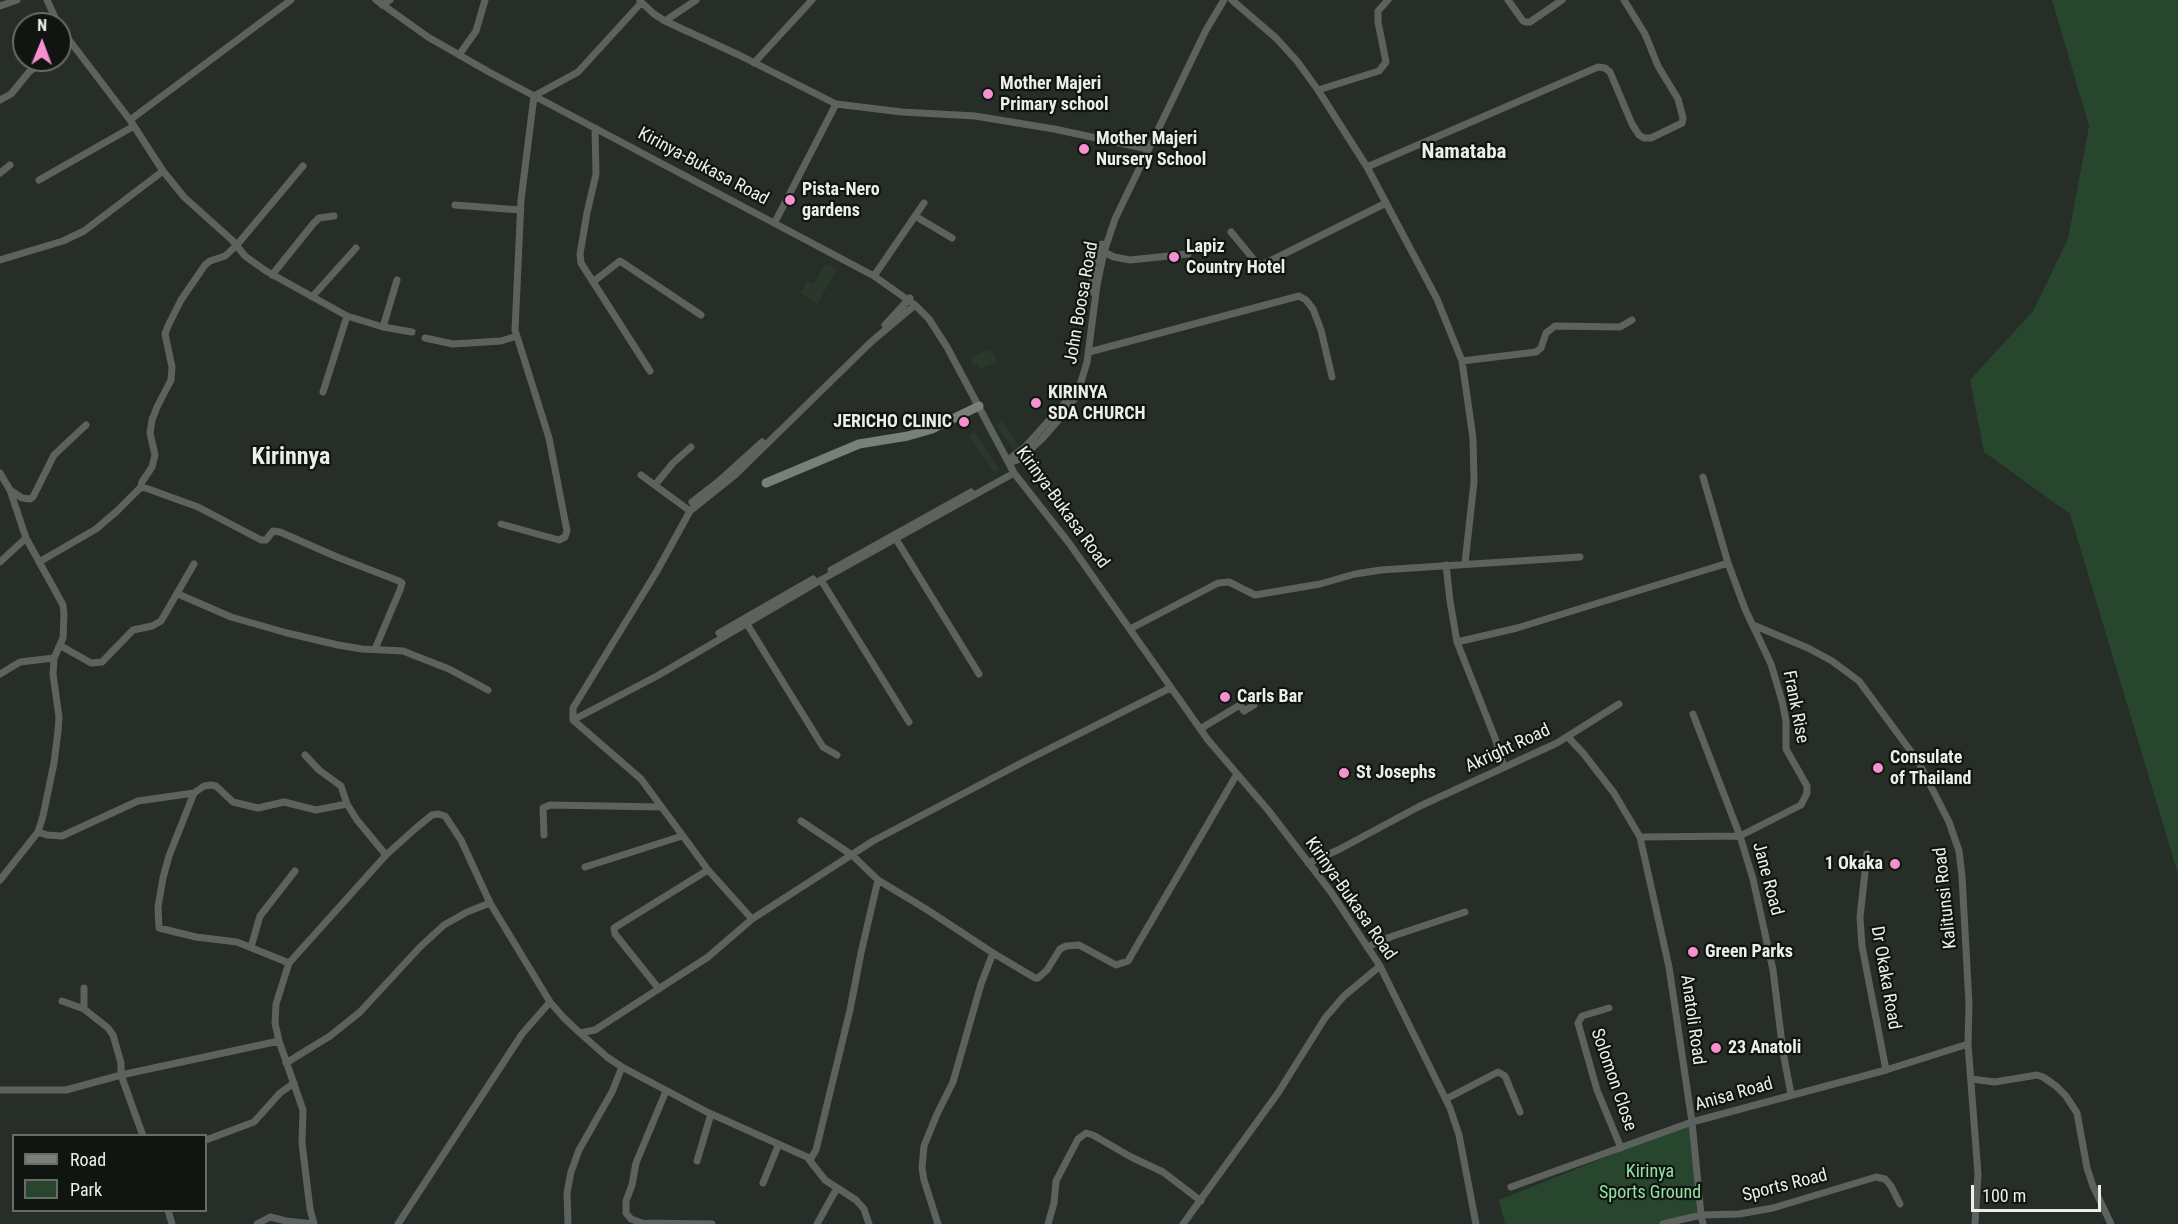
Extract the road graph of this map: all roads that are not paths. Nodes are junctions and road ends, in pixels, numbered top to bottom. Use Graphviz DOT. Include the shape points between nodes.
graph roads {
  1 [pos="17,0"];
  2 [pos="291,0"];
  3 [pos="390,0"];
  4 [pos="485,0"];
  5 [pos="696,0"];
  6 [pos="812,0"];
  7 [pos="1224,0"];
  8 [pos="1232,0"];
  9 [pos="1388,0"];
  10 [pos="1508,0"];
  11 [pos="1562,0"];
  12 [pos="1624,0"];
  13 [pos="379,2"];
  14 [pos="640,2"];
  15 [pos="0,6"];
  16 [pos="664,21"];
  17 [pos="72,46"];
  18 [pos="459,55"];
  19 [pos="754,63"];
  20 [pos="29,72"];
  21 [pos="1318,90"];
  22 [pos="534,96"];
  23 [pos="1168,98"];
  24 [pos="0,100"];
  25 [pos="836,104"];
  26 [pos="132,123"];
  27 [pos="595,128"];
  28 [pos="1148,148"];
  29 [pos="10,165"];
  30 [pos="303,166"];
  31 [pos="1367,167"];
  32 [pos="163,171"];
  33 [pos="0,174"];
  34 [pos="39,180"];
  35 [pos="924,203"];
  36 [pos="1386,203"];
  37 [pos="455,205"];
  38 [pos="520,210"];
  39 [pos="334,216"];
  40 [pos="915,216"];
  41 [pos="775,222"];
  42 [pos="1232,232"];
  43 [pos="952,238"];
  44 [pos="236,246"];
  45 [pos="356,248"];
  46 [pos="1104,252"];
  47 [pos="1188,254"];
  48 [pos="0,260"];
  49 [pos="272,275"];
  50 [pos="874,276"];
  51 [pos="397,280"];
  52 [pos="593,282"];
  53 [pos="312,297"];
  54 [pos="910,298"];
  55 [pos="915,305"];
  56 [pos="700,315"];
  57 [pos="347,316"];
  58 [pos="1632,320"];
  59 [pos="383,327"];
  60 [pos="412,332"];
  61 [pos="517,336"];
  62 [pos="425,338"];
  63 [pos="1089,352"];
  64 [pos="1462,362"];
  65 [pos="650,371"];
  66 [pos="1332,377"];
  67 [pos="323,392"];
  68 [pos="979,406"];
  69 [pos="86,425"];
  70 [pos="691,447"];
  71 [pos="1011,467"];
  72 [pos="0,473"];
  73 [pos="641,475"];
  74 [pos="1703,477"];
  75 [pos="766,483"];
  76 [pos="655,485"];
  77 [pos="141,487"];
  78 [pos="10,490"];
  79 [pos="692,502"];
  80 [pos="690,511"];
  81 [pos="501,524"];
  82 [pos="27,538"];
  83 [pos="896,539"];
  84 [pos="1581,557"];
  85 [pos="0,562"];
  86 [pos="39,562"];
  87 [pos="1465,563"];
  88 [pos="1728,563"];
  89 [pos="194,564"];
  90 [pos="1446,565"];
  91 [pos="821,580"];
  92 [pos="178,594"];
  93 [pos="747,624"];
  94 [pos="1753,625"];
  95 [pos="1130,629"];
  96 [pos="719,633"];
  97 [pos="1457,642"];
  98 [pos="61,646"];
  99 [pos="375,649"];
  100 [pos="54,658"];
  101 [pos="0,674"];
  102 [pos="980,674"];
  103 [pos="1170,688"];
  104 [pos="488,690"];
  105 [pos="1619,704"];
  106 [pos="1254,705"];
  107 [pos="1693,714"];
  108 [pos="573,720"];
  109 [pos="909,722"];
  110 [pos="1200,729"];
  111 [pos="1568,738"];
  112 [pos="305,755"];
  113 [pos="837,755"];
  114 [pos="1504,767"];
  115 [pos="1237,774"];
  116 [pos="194,793"];
  117 [pos="347,804"];
  118 [pos="661,807"];
  119 [pos="801,821"];
  120 [pos="38,832"];
  121 [pos="544,835"];
  122 [pos="682,836"];
  123 [pos="1740,836"];
  124 [pos="1640,837"];
  125 [pos="1867,854"];
  126 [pos="386,855"];
  127 [pos="852,855"];
  128 [pos="1308,863"];
  129 [pos="585,867"];
  130 [pos="708,870"];
  131 [pos="295,871"];
  132 [pos="0,880"];
  133 [pos="878,880"];
  134 [pos="490,903"];
  135 [pos="1465,912"];
  136 [pos="752,919"];
  137 [pos="251,947"];
  138 [pos="1367,947"];
  139 [pos="993,953"];
  140 [pos="289,963"];
  141 [pos="1380,966"];
  142 [pos="84,988"];
  143 [pos="659,989"];
  144 [pos="62,1001"];
  145 [pos="550,1002"];
  146 [pos="1609,1008"];
  147 [pos="84,1009"];
  148 [pos="580,1033"];
  149 [pos="279,1041"];
  150 [pos="1968,1044"];
  151 [pos="286,1063"];
  152 [pos="622,1067"];
  153 [pos="1886,1070"];
  154 [pos="121,1075"];
  155 [pos="1971,1079"];
  156 [pos="294,1083"];
  157 [pos="0,1090"];
  158 [pos="666,1091"];
  159 [pos="1791,1094"];
  160 [pos="1446,1099"];
  161 [pos="1520,1112"];
  162 [pos="711,1114"];
  163 [pos="1692,1122"];
  164 [pos="142,1134"];
  165 [pos="207,1140"];
  166 [pos="778,1146"];
  167 [pos="1621,1148"];
  168 [pos="810,1160"];
  169 [pos="697,1161"];
  170 [pos="763,1183"];
  171 [pos="1511,1186"];
  172 [pos="837,1188"];
  173 [pos="1200,1201"];
  174 [pos="1900,1203"];
  175 [pos="1701,1215"];
  176 [pos="257,1224"];
  177 [pos="314,1224"];
  178 [pos="398,1224"];
  179 [pos="568,1224"];
  180 [pos="712,1224"];
  181 [pos="817,1224"];
  182 [pos="869,1224"];
  183 [pos="938,1224"];
  184 [pos="1048,1224"];
  185 [pos="1184,1224"];
  186 [pos="1476,1224"];
  187 [pos="1663,1224"];
  188 [pos="1703,1224"];
  189 [pos="1975,1224"];
  190 [pos="2112,1224"];
  1 -- 15 [label="street"];
  2 -- 26 [label="street"];
  3 -- 13 [label="street"];
  4 -- 18 [label="street" via="476,31"];
  5 -- 16 [label="street"];
  6 -- 19 [label="street"];
  7 -- 28 [label="street, John Boosa Road"];
  8 -- 21 [label="street" via="1276,38"];
  9 -- 21 [label="street" via="1378,11 1386,62 1379,71"];
  10 -- 11 [label="street" via="1526,22"];
  12 -- 31 [label="street" via="1678,99 1682,123 1651,138 1639,135 1610,72 1598,67"];
  13 -- 18 [label="street, Kirinya-Bukasa Road"];
  14 -- 16 [label="street"];
  14 -- 22 [label="street" via="578,72"];
  16 -- 19 [label="street"];
  17 -- 26 [label="street"];
  18 -- 22 [label="street, Kirinya-Bukasa Road"];
  19 -- 25 [label="street"];
  20 -- 24 [label="street" via="12,94"];
  21 -- 31 [label="street"];
  22 -- 27 [label="street, Kirinya-Bukasa Road"];
  22 -- 38 [label="street"];
  23 -- 71 [label="street, John Boosa Road" via="1121,197 1095,264 1084,356 1070,398"];
  25 -- 28 [label="street" via="975,116"];
  25 -- 41 [label="street"];
  26 -- 32 [label="street"];
  26 -- 34 [label="street"];
  27 -- 41 [label="street, Kirinya-Bukasa Road"];
  27 -- 52 [label="street" via="596,174 580,254"];
  28 -- 46 [label="street, John Boosa Road"];
  29 -- 33 [label="street"];
  30 -- 44 [label="street"];
  31 -- 36 [label="street"];
  32 -- 44 [label="street" via="184,197"];
  32 -- 48 [label="street" via="84,231"];
  35 -- 40 [label="street"];
  36 -- 42 [label="street" via="1264,264 1255,261"];
  36 -- 64 [label="street" via="1437,299"];
  37 -- 38 [label="street"];
  38 -- 61 [label="street"];
  39 -- 49 [label="street" via="319,218"];
  40 -- 43 [label="street"];
  40 -- 50 [label="street"];
  41 -- 50 [label="street, Kirinya-Bukasa Road"];
  44 -- 49 [label="street"];
  44 -- 77 [label="street" via="205,265 166,331 171,380 152,420 150,433 155,455"];
  45 -- 53 [label="street"];
  46 -- 47 [label="street" via="1130,260"];
  46 -- 63 [label="street, John Boosa Road"];
  49 -- 53 [label="street"];
  50 -- 55 [label="street, Kirinya-Bukasa Road"];
  51 -- 59 [label="street"];
  52 -- 56 [label="street" via="621,261"];
  52 -- 65 [label="street"];
  53 -- 57 [label="street"];
  54 -- 79 [label="street" via="758,446"];
  55 -- 68 [label="street, Kirinya-Bukasa Road" via="940,334"];
  55 -- 80 [label="street" via="871,342 735,475"];
  57 -- 59 [label="street"];
  57 -- 67 [label="street"];
  58 -- 64 [label="street" via="1620,327 1555,326 1546,333 1536,352"];
  59 -- 60 [label="street"];
  61 -- 62 [label="street" via="472,344"];
  61 -- 81 [label="street" via="549,438 567,531 564,539 559,540"];
  63 -- 66 [label="street" via="1299,296 1313,309"];
  63 -- 71 [label="street, John Boosa Road" via="1077,395 1042,439"];
  64 -- 87 [label="street" via="1473,438 1474,482"];
  68 -- 71 [label="street, Kirinya-Bukasa Road"];
  68 -- 75 [label="street" via="921,433 859,444"];
  69 -- 78 [label="street" via="54,455 33,497 22,498"];
  70 -- 76 [label="street"];
  71 -- 83 [label="street"];
  71 -- 95 [label="street, Kirinya-Bukasa Road"];
  71 -- 96 [label="street"];
  72 -- 78 [label="street"];
  73 -- 76 [label="street"];
  74 -- 88 [label="street"];
  76 -- 80 [label="street"];
  77 -- 86 [label="street" via="96,528"];
  77 -- 99 [label="street" via="198,507 261,540 273,531 280,532 399,581 402,585"];
  78 -- 82 [label="street"];
  80 -- 108 [label="street" via="573,708"];
  82 -- 85 [label="street"];
  82 -- 86 [label="street"];
  83 -- 91 [label="street"];
  83 -- 102 [label="street"];
  84 -- 87 [label="street"];
  86 -- 98 [label="street" via="63,605"];
  87 -- 90 [label="street"];
  88 -- 94 [label="street"];
  88 -- 97 [label="street" via="1525,626"];
  89 -- 92 [label="street"];
  90 -- 95 [label="street" via="1372,571 1255,595 1229,582 1218,583"];
  90 -- 97 [label="street"];
  91 -- 93 [label="street"];
  91 -- 109 [label="street"];
  92 -- 98 [label="street" via="161,621 133,630 102,662 91,663"];
  92 -- 99 [label="street" via="231,617 287,633"];
  93 -- 108 [label="street"];
  93 -- 113 [label="street" via="823,747"];
  94 -- 123 [label="street, Frank Rise" via="1782,701 1786,749 1807,786 1807,793 1801,805"];
  94 -- 150 [label="street, Kalitunsi Road" via="1808,648 1859,681 1918,761 1935,793 1949,822 1960,861"];
  95 -- 103 [label="street, Kirinya-Bukasa Road"];
  97 -- 114 [label="street"];
  98 -- 100 [label="street"];
  99 -- 104 [label="street" via="403,651"];
  100 -- 101 [label="street" via="20,662"];
  100 -- 120 [label="street" via="58,731"];
  103 -- 110 [label="street, Kirinya-Bukasa Road"];
  103 -- 127 [label="street"];
  105 -- 111 [label="street, Akright Road"];
  106 -- 110 [label="street" via="1244,711 1240,705"];
  107 -- 123 [label="street, Jane Road"];
  108 -- 118 [label="street" via="641,779"];
  110 -- 115 [label="street, Kirinya-Bukasa Road"];
  111 -- 114 [label="street, Akright Road"];
  111 -- 124 [label="street, Anatoli Road" via="1614,793"];
  112 -- 117 [label="street" via="341,786"];
  114 -- 128 [label="street, Akright Road"];
  115 -- 128 [label="street, Kirinya-Bukasa Road"];
  115 -- 139 [label="street" via="1128,961 1116,965 1079,945 1066,946 1043,976 1035,978"];
  116 -- 117 [label="street" via="204,786 216,786 233,802 258,808 284,802 316,810"];
  116 -- 120 [label="street" via="138,801 62,836"];
  116 -- 137 [label="street" via="169,856 158,925 162,930"];
  117 -- 126 [label="street"];
  118 -- 121 [label="street" via="550,805 543,808"];
  118 -- 122 [label="street"];
  119 -- 127 [label="street"];
  120 -- 132 [label="street"];
  122 -- 129 [label="street"];
  122 -- 130 [label="street"];
  123 -- 124 [label="street, Frank Rise"];
  123 -- 159 [label="street, Jane Road" via="1768,942"];
  124 -- 163 [label="street, Anatoli Road" via="1669,967"];
  125 -- 153 [label="street, Dr Okaka Road" via="1860,917 1862,946"];
  126 -- 134 [label="street" via="432,815 445,816 468,853"];
  126 -- 140 [label="street"];
  127 -- 133 [label="street"];
  127 -- 136 [label="street"];
  128 -- 138 [label="street, Kirinya-Bukasa Road"];
  130 -- 136 [label="street"];
  130 -- 143 [label="street" via="614,928"];
  131 -- 137 [label="street" via="260,916"];
  133 -- 139 [label="street"];
  133 -- 168 [label="street" via="816,1150"];
  134 -- 145 [label="street"];
  134 -- 151 [label="street" via="444,925 360,1012"];
  135 -- 138 [label="street"];
  136 -- 143 [label="street" via="708,957"];
  137 -- 140 [label="street"];
  138 -- 141 [label="street, Kirinya-Bukasa Road"];
  139 -- 183 [label="street" via="953,1082 924,1146 924,1180"];
  140 -- 149 [label="street" via="276,1004"];
  141 -- 160 [label="street, Kirinya-Bukasa Road"];
  141 -- 173 [label="street" via="1325,1018 1278,1093"];
  142 -- 147 [label="street"];
  143 -- 148 [label="street" via="595,1030"];
  144 -- 147 [label="street"];
  145 -- 148 [label="street"];
  145 -- 178 [label="street" via="512,1048"];
  146 -- 167 [label="street, Solomon Close" via="1582,1016 1578,1023 1597,1090"];
  147 -- 154 [label="street" via="104,1022 112,1035"];
  148 -- 152 [label="street"];
  149 -- 151 [label="street"];
  149 -- 154 [label="street"];
  150 -- 153 [label="street, Anisa Road"];
  150 -- 155 [label="street, Kalitunsi Road"];
  151 -- 156 [label="street"];
  152 -- 158 [label="street"];
  152 -- 179 [label="street" via="571,1172"];
  153 -- 159 [label="street, Anisa Road"];
  154 -- 157 [label="street" via="66,1090"];
  154 -- 164 [label="street"];
  155 -- 189 [label="street, Kalitunsi Road" via="1978,1174"];
  155 -- 190 [label="street" via="1995,1082 2037,1075 2066,1096 2077,1113 2093,1186"];
  156 -- 165 [label="street" via="254,1122"];
  156 -- 177 [label="street" via="303,1110 302,1143"];
  158 -- 162 [label="street"];
  158 -- 180 [label="street" via="636,1163 626,1213 631,1220 642,1223"];
  159 -- 163 [label="street, Anisa Road"];
  160 -- 161 [label="street" via="1498,1072 1505,1076"];
  160 -- 186 [label="street, Kirinya-Bukasa Road" via="1459,1135"];
  162 -- 166 [label="street"];
  162 -- 169 [label="street"];
  163 -- 167 [label="street, Anisa Road"];
  163 -- 175 [label="street, Anatoli Road"];
  166 -- 168 [label="street"];
  166 -- 170 [label="street"];
  167 -- 171 [label="street, Anisa Road"];
  168 -- 172 [label="street" via="825,1180"];
  172 -- 181 [label="street"];
  172 -- 182 [label="street" via="856,1200"];
  173 -- 184 [label="street" via="1163,1172 1086,1133 1078,1139 1056,1181"];
  173 -- 185 [label="street"];
  174 -- 175 [label="street, Sports Road" via="1885,1179 1876,1178 1773,1208"];
  175 -- 187 [label="street, Sports Road"];
  175 -- 188 [label="street, Anatoli Road"];
  176 -- 177 [label="street" via="270,1217"];
}
